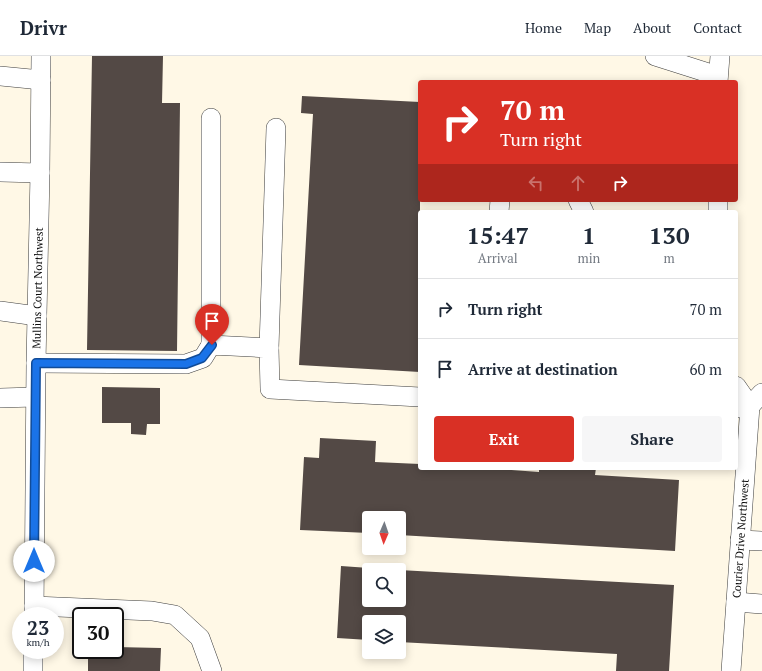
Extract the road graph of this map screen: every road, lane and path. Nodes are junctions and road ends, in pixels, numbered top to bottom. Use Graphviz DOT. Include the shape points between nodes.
graph roads {
  1 [pos="41,56"];
  2 [pos="655,56"];
  3 [pos="720,56"];
  4 [pos="0,76"];
  5 [pos="718,79"];
  6 [pos="41,80"];
  7 [pos="211,118"];
  8 [pos="276,128"];
  9 [pos="0,172"];
  10 [pos="40,173"];
  11 [pos="0,311"];
  12 [pos="37,316"];
  13 [pos="212,345"];
  14 [pos="269,348"];
  15 [pos="36,363"];
  16 [pos="738,388"];
  17 [pos="35,397"];
  18 [pos="418,397"];
  19 [pos="0,398"];
  20 [pos="749,402"];
  21 [pos="740,540"];
  22 [pos="762,541"];
  23 [pos="736,602"];
  24 [pos="762,604"];
  25 [pos="34,607"];
  26 [pos="64,611"];
  27 [pos="33,659"];
  28 [pos="33,671"];
  29 [pos="212,671"];
  30 [pos="731,671"];
  1 -- 6 [label="street, Mullins Court Northwest"];
  2 -- 5 [label="street"];
  3 -- 5 [label="street"];
  4 -- 6 [label="street"];
  6 -- 10 [label="street, Mullins Court Northwest"];
  7 -- 13 [label="street"];
  8 -- 14 [label="street"];
  9 -- 10 [label="street"];
  10 -- 12 [label="street, Mullins Court Northwest"];
  11 -- 12 [label="street"];
  12 -- 15 [label="street, Mullins Court Northwest"];
  13 -- 14 [label="street"];
  13 -- 15 [label="street" via="202,358 186,364"];
  14 -- 18 [label="street" via="270,389"];
  15 -- 17 [label="street, Mullins Court Northwest"];
  16 -- 20 [label="street"];
  17 -- 19 [label="street"];
  17 -- 25 [label="street, Mullins Court Northwest"];
  20 -- 21 [label="street, Courier Drive Northwest"];
  21 -- 22 [label="street"];
  21 -- 23 [label="street, Courier Drive Northwest"];
  23 -- 24 [label="street"];
  23 -- 30 [label="street, Courier Drive Northwest"];
  26 -- 29 [label="street" via="152,611 175,615 200,638"];
  27 -- 28 [label="street"];
}
